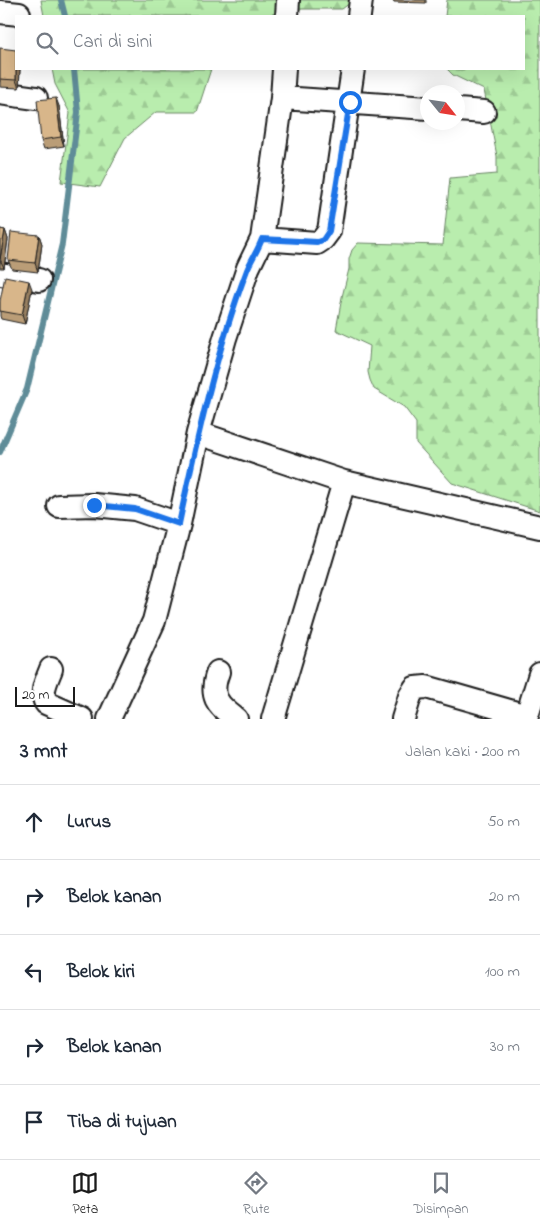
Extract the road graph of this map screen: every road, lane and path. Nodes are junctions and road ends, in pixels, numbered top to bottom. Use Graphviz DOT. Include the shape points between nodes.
graph roads {
  1 [pos="288,0"];
  2 [pos="361,0"];
  3 [pos="287,15"];
  4 [pos="359,15"];
  5 [pos="284,70"];
  6 [pos="353,70"];
  7 [pos="0,93"];
  8 [pos="36,98"];
  9 [pos="282,98"];
  10 [pos="350,102"];
  11 [pos="420,107"];
  12 [pos="465,111"];
  13 [pos="484,112"];
  14 [pos="262,239"];
  15 [pos="0,274"];
  16 [pos="39,280"];
  17 [pos="198,433"];
  18 [pos="344,482"];
  19 [pos="59,506"];
  20 [pos="179,524"];
  21 [pos="540,527"];
  22 [pos="51,669"];
  23 [pos="218,672"];
  24 [pos="540,674"];
  25 [pos="527,718"];
  26 [pos="82,719"];
  27 [pos="108,719"];
  28 [pos="236,719"];
  29 [pos="273,719"];
  30 [pos="403,719"];
  1 -- 3 [label="street"];
  2 -- 4 [label="street"];
  5 -- 9 [label="street"];
  6 -- 10 [label="street"];
  7 -- 8 [label="street"];
  9 -- 10 [label="street"];
  9 -- 14 [label="street"];
  10 -- 11 [label="street"];
  10 -- 14 [label="street" via="329,231 323,240 317,242"];
  12 -- 13 [label="street"];
  14 -- 17 [label="street" via="237,301"];
  15 -- 16 [label="street"];
  17 -- 18 [label="street"];
  17 -- 20 [label="street"];
  18 -- 21 [label="street"];
  18 -- 29 [label="street"];
  19 -- 20 [label="street" via="135,509"];
  20 -- 27 [label="street" via="154,621"];
  22 -- 26 [label="street" via="44,688 46,703"];
  23 -- 28 [label="street" via="213,692 216,700"];
  24 -- 25 [label="street"];
  25 -- 30 [label="street" via="426,687 415,688"];
}
